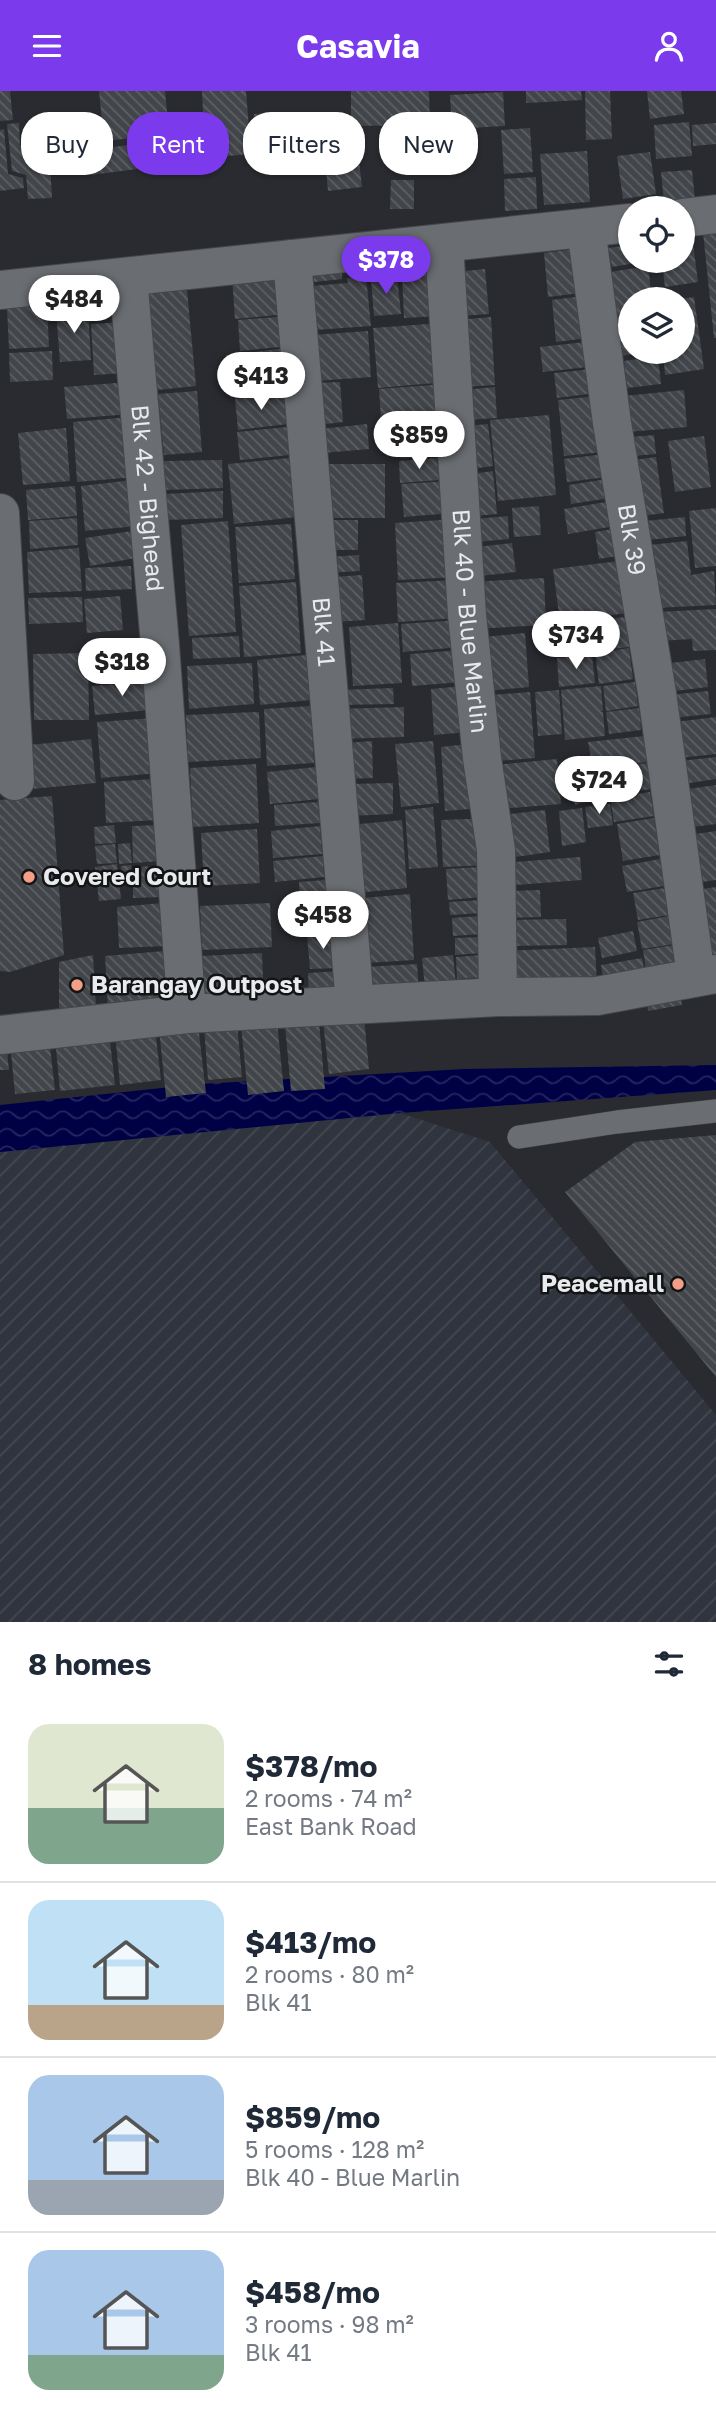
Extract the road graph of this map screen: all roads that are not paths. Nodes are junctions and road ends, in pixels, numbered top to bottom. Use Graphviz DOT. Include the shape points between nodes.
graph roads {
  1 [pos="716,214"];
  2 [pos="695,216"];
  3 [pos="618,224"];
  4 [pos="586,228"];
  5 [pos="444,244"];
  6 [pos="292,259"];
  7 [pos="128,277"];
  8 [pos="0,290"];
  9 [pos="0,513"];
  10 [pos="15,781"];
  11 [pos="706,975"];
  12 [pos="498,997"];
  13 [pos="355,1004"];
  14 [pos="187,1014"];
  15 [pos="0,1035"];
  16 [pos="716,1111"];
  17 [pos="519,1137"];
  1 -- 2 [label="street"];
  3 -- 4 [label="street"];
  4 -- 5 [label="street"];
  4 -- 11 [label="street, Blk 39" via="612,423"];
  5 -- 6 [label="street"];
  5 -- 12 [label="street, Blk 40 - Blue Marlin" via="467,615 496,850"];
  6 -- 7 [label="street"];
  6 -- 13 [label="street, Blk 41"];
  7 -- 8 [label="street"];
  7 -- 14 [label="street, Blk 42 - Bighead"];
  9 -- 10 [label="street"];
  11 -- 12 [label="street" via="597,996"];
  12 -- 13 [label="street"];
  13 -- 14 [label="street"];
  14 -- 15 [label="street"];
  16 -- 17 [label="lane"];
}
